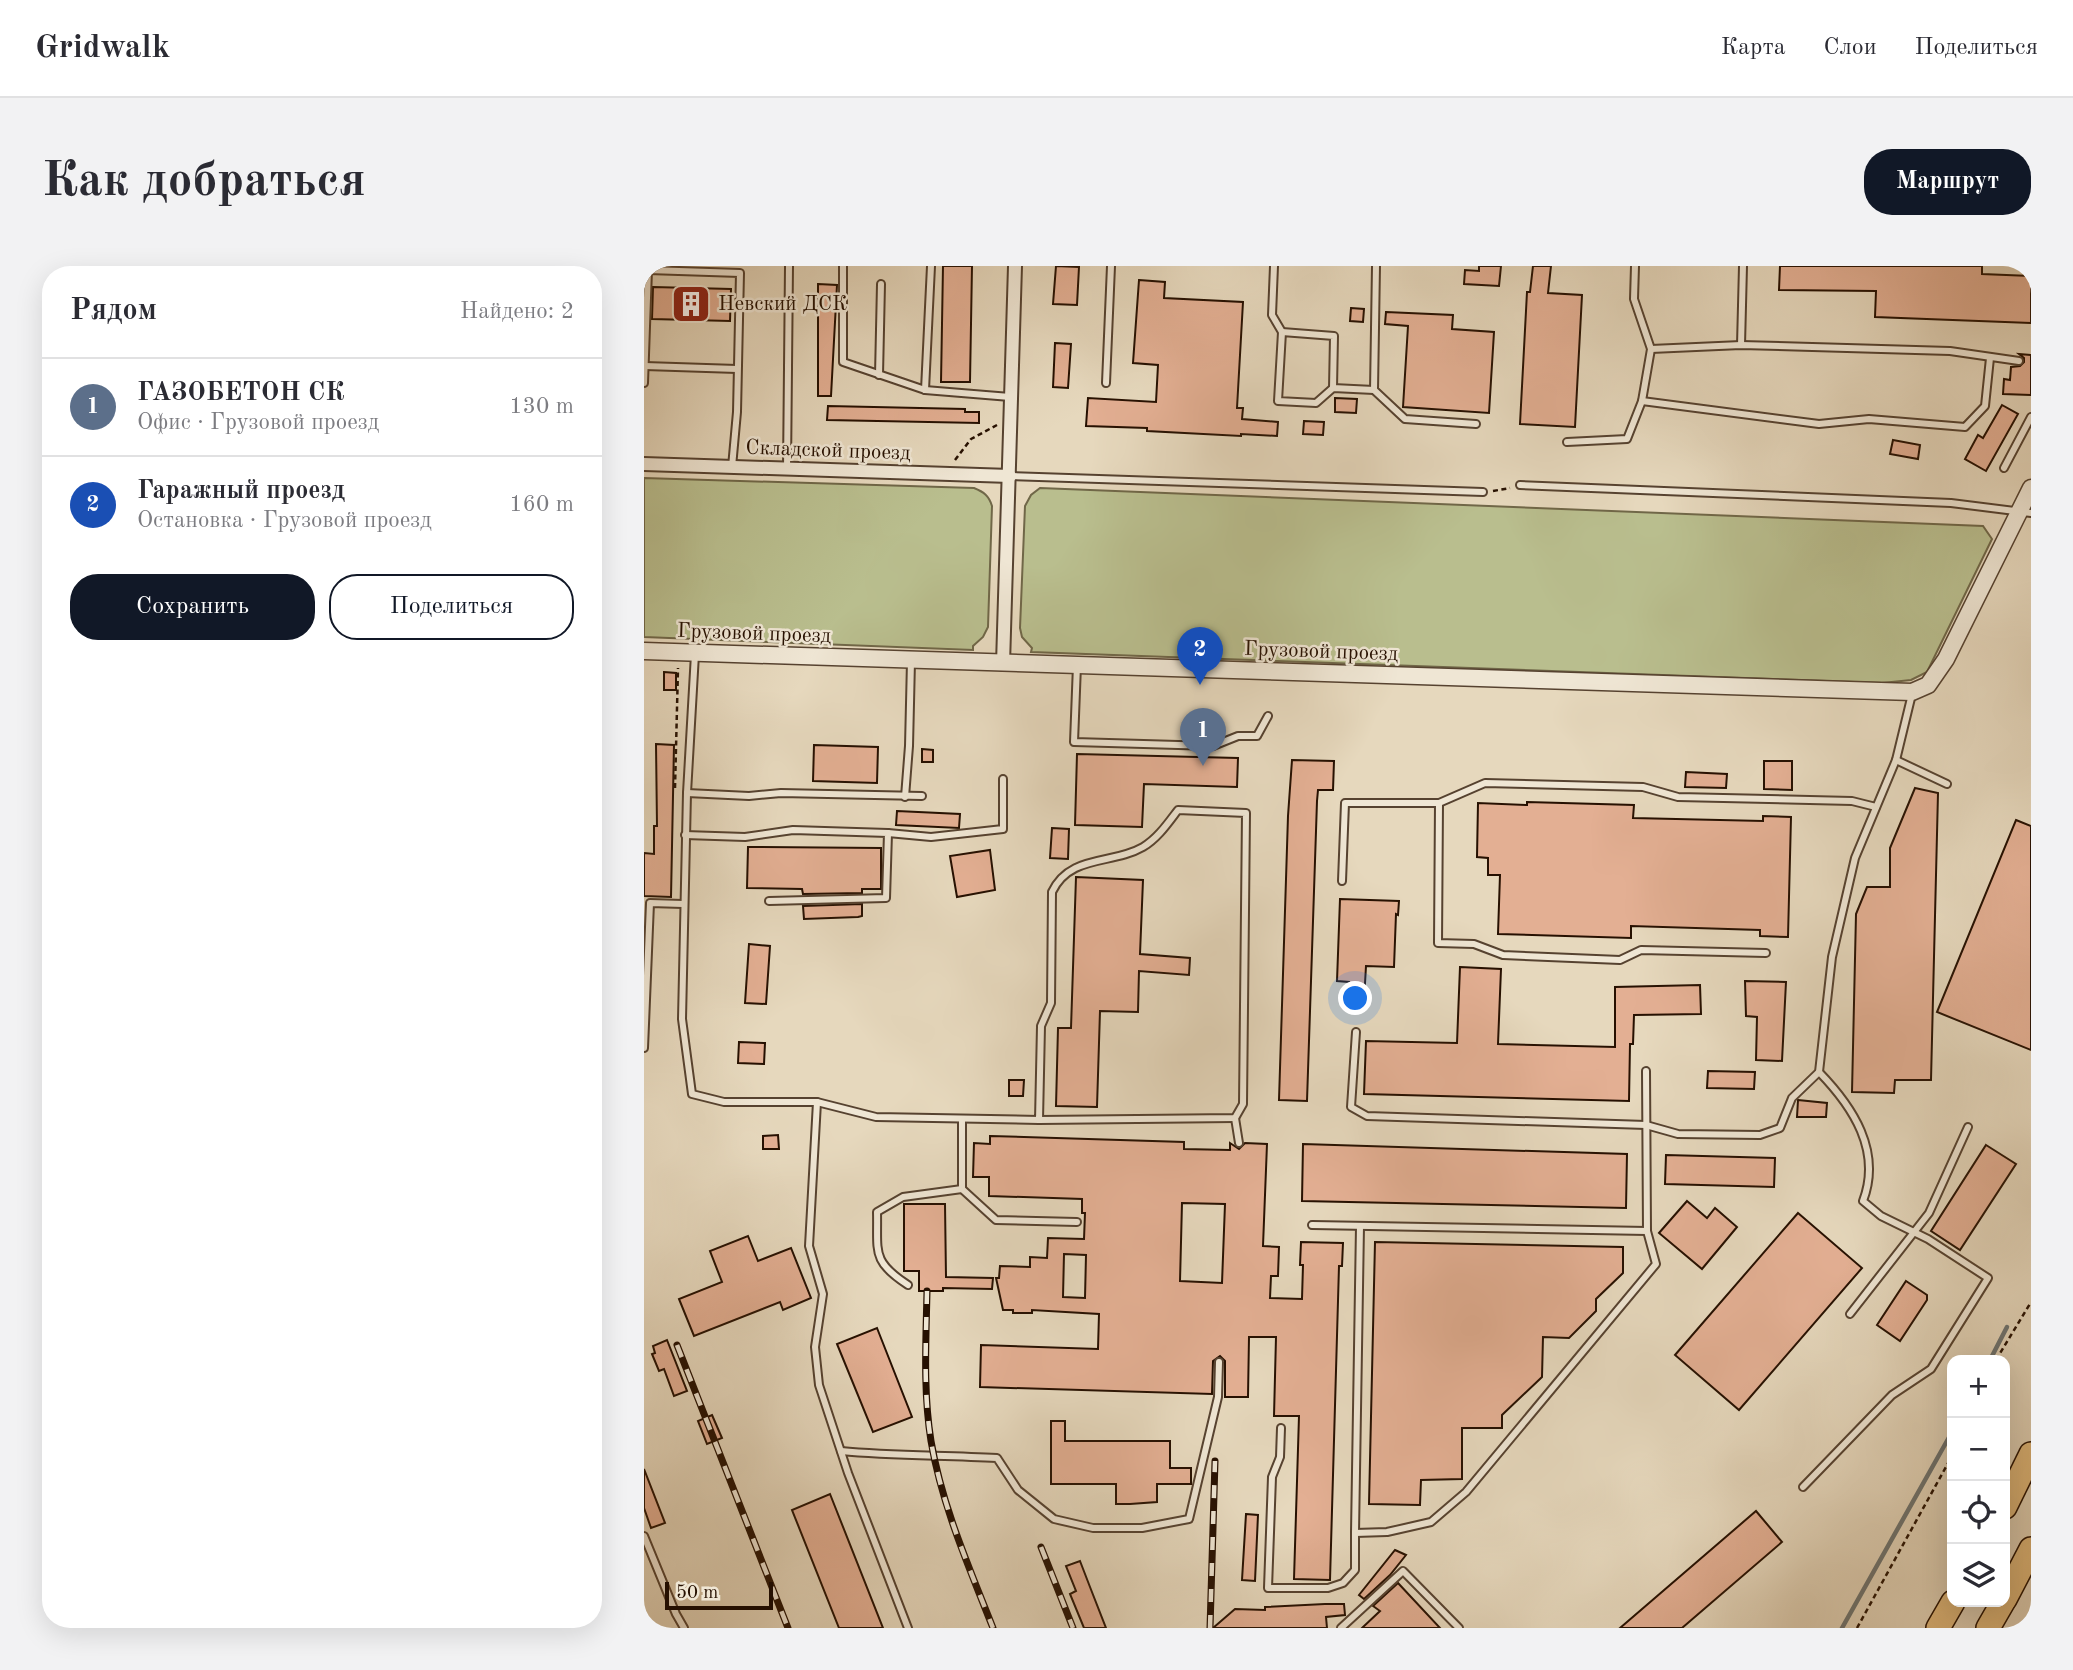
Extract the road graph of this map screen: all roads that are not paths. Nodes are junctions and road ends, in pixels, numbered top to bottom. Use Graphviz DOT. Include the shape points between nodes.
graph roads {
  1 [pos="789,266"];
  2 [pos="843,266"];
  3 [pos="931,266"];
  4 [pos="1015,266"];
  5 [pos="1111,266"];
  6 [pos="1273,266"];
  7 [pos="1376,266"];
  8 [pos="1635,266"];
  9 [pos="1743,266"];
  10 [pos="881,284"];
  11 [pos="1282,332"];
  12 [pos="1741,345"];
  13 [pos="1651,349"];
  14 [pos="1990,358"];
  15 [pos="2019,361"];
  16 [pos="645,366"];
  17 [pos="737,369"];
  18 [pos="879,374"];
  19 [pos="644,383"];
  20 [pos="1106,383"];
  21 [pos="1333,388"];
  22 [pos="925,390"];
  23 [pos="1374,390"];
  24 [pos="1012,397"];
  25 [pos="1642,401"];
  26 [pos="2031,417"];
  27 [pos="1476,424"];
  28 [pos="1567,442"];
  29 [pos="644,464"];
  30 [pos="732,467"];
  31 [pos="2004,468"];
  32 [pos="787,469"];
  33 [pos="1010,476"];
  34 [pos="1520,485"];
  35 [pos="2031,488"];
  36 [pos="1483,492"];
  37 [pos="2026,511"];
  38 [pos="644,650"];
  39 [pos="695,652"];
  40 [pos="911,661"];
  41 [pos="1003,664"];
  42 [pos="1077,665"];
  43 [pos="1912,692"];
  44 [pos="1268,716"];
  45 [pos="1896,760"];
  46 [pos="1003,779"];
  47 [pos="1947,784"];
  48 [pos="687,793"];
  49 [pos="922,796"];
  50 [pos="905,797"];
  51 [pos="1440,803"];
  52 [pos="1876,807"];
  53 [pos="888,833"];
  54 [pos="685,835"];
  55 [pos="1342,881"];
  56 [pos="769,901"];
  57 [pos="683,904"];
  58 [pos="1766,953"];
  59 [pos="1356,1032"];
  60 [pos="644,1048"];
  61 [pos="1646,1071"];
  62 [pos="1819,1072"];
  63 [pos="817,1102"];
  64 [pos="1235,1118"];
  65 [pos="962,1119"];
  66 [pos="1040,1120"];
  67 [pos="1646,1125"];
  68 [pos="1968,1126"];
  69 [pos="1239,1143"];
  70 [pos="962,1189"];
  71 [pos="1077,1222"];
  72 [pos="1312,1225"];
  73 [pos="1360,1226"];
  74 [pos="1647,1231"];
  75 [pos="1914,1232"];
  76 [pos="908,1285"];
  77 [pos="1850,1314"];
  78 [pos="1219,1362"];
  79 [pos="1280,1428"];
  80 [pos="841,1451"];
  81 [pos="2031,1454"];
  82 [pos="1803,1488"];
  83 [pos="2010,1497"];
  84 [pos="1354,1533"];
  85 [pos="644,1535"];
  86 [pos="2031,1549"];
  87 [pos="2010,1589"];
  88 [pos="1950,1607"];
  89 [pos="2000,1607"];
  90 [pos="684,1628"];
  91 [pos="908,1628"];
  92 [pos="1342,1628"];
  93 [pos="1459,1628"];
  94 [pos="1938,1628"];
  95 [pos="1989,1628"];
  1 -- 32 [label="lane"];
  2 -- 18 [label="lane" via="843,362"];
  3 -- 22 [label="lane"];
  4 -- 24 [label="street"];
  5 -- 20 [label="lane"];
  6 -- 11 [label="lane" via="1272,315"];
  7 -- 23 [label="lane"];
  8 -- 13 [label="lane" via="1634,299"];
  9 -- 12 [label="lane"];
  10 -- 18 [label="lane"];
  11 -- 21 [label="lane" via="1334,336"];
  11 -- 21 [label="lane" via="1278,401 1316,403"];
  12 -- 13 [label="lane"];
  12 -- 14 [label="lane" via="1950,351"];
  13 -- 25 [label="lane"];
  14 -- 15 [label="lane"];
  14 -- 25 [label="lane" via="1985,406 1965,427 1869,419 1819,424"];
  16 -- 17 [label="lane"];
  16 -- 17 [label="lane" via="648,270 740,273"];
  16 -- 19 [label="lane"];
  17 -- 30 [label="lane"];
  18 -- 22 [label="lane"];
  21 -- 23 [label="lane"];
  22 -- 24 [label="lane"];
  23 -- 27 [label="lane" via="1405,419"];
  24 -- 33 [label="street"];
  25 -- 28 [label="lane" via="1627,439"];
  26 -- 31 [label="lane"];
  29 -- 30 [label="street, Складской проезд"];
  30 -- 32 [label="street, Складской проезд"];
  32 -- 33 [label="street, Складской проезд"];
  33 -- 36 [label="lane"];
  33 -- 41 [label="street"];
  34 -- 37 [label="lane" via="1951,503"];
  35 -- 37 [label="street"];
  37 -- 43 [label="street" via="1946,659 1928,685"];
  38 -- 39 [label="street, Грузовой проезд"];
  39 -- 40 [label="street, Грузовой проезд"];
  39 -- 48 [label="lane"];
  40 -- 41 [label="street, Грузовой проезд"];
  40 -- 50 [label="lane"];
  41 -- 42 [label="street, Грузовой проезд"];
  42 -- 43 [label="street, Грузовой проезд"];
  42 -- 44 [label="lane" via="1074,742 1213,746 1238,736 1257,736"];
  43 -- 45 [label="lane"];
  45 -- 47 [label="lane"];
  45 -- 52 [label="lane"];
  46 -- 53 [label="lane" via="1003,829 931,837"];
  48 -- 50 [label="lane"];
  48 -- 54 [label="lane"];
  49 -- 50 [label="lane"];
  51 -- 52 [label="lane" via="1485,783 1643,787 1678,797 1852,801"];
  51 -- 55 [label="lane" via="1345,803"];
  51 -- 58 [label="lane" via="1438,943 1474,944 1503,955 1620,960 1641,950"];
  52 -- 62 [label="lane" via="1855,858 1832,957"];
  53 -- 54 [label="lane" via="793,830 744,837"];
  53 -- 56 [label="lane" via="886,898"];
  54 -- 57 [label="lane"];
  57 -- 60 [label="lane" via="650,903"];
  57 -- 63 [label="lane" via="682,1019 692,1094 723,1102"];
  59 -- 67 [label="lane" via="1351,1107 1367,1116"];
  61 -- 67 [label="lane"];
  62 -- 67 [label="lane" via="1792,1098 1780,1128 1760,1135 1678,1134"];
  62 -- 75 [label="lane" via="1859,1123 1869,1186 1863,1201"];
  63 -- 65 [label="lane" via="876,1117"];
  63 -- 80 [label="lane" via="809,1246 823,1294 815,1347 819,1385"];
  64 -- 66 [label="lane"];
  64 -- 66 [label="lane" via="1243,1104 1247,813 1178,810 1142,848 1072,869 1058,879 1052,892 1051,1003 1041,1027"];
  64 -- 69 [label="lane"];
  65 -- 66 [label="lane"];
  65 -- 70 [label="lane"];
  67 -- 74 [label="lane"];
  68 -- 75 [label="lane" via="1929,1213"];
  70 -- 71 [label="lane" via="996,1220"];
  70 -- 76 [label="lane" via="903,1197 877,1212 878,1255 888,1272"];
  72 -- 73 [label="lane"];
  73 -- 74 [label="lane"];
  73 -- 84 [label="lane"];
  74 -- 84 [label="lane" via="1656,1264 1466,1492 1431,1522 1387,1532"];
  75 -- 77 [label="lane"];
  75 -- 82 [label="lane" via="1988,1278 1931,1370 1892,1395"];
  78 -- 80 [label="lane" via="1218,1397 1189,1520 1142,1528 1074,1525 1054,1518 1018,1490 997,1458"];
  79 -- 84 [label="lane" via="1280,1457 1272,1477 1268,1588 1328,1588 1343,1583 1354,1570"];
  80 -- 91 [label="lane"];
  81 -- 83 [label="highway"];
  85 -- 90 [label="lane"];
  86 -- 87 [label="highway"];
  88 -- 94 [label="highway"];
  89 -- 95 [label="highway"];
  92 -- 93 [label="lane" via="1403,1572"];
}
